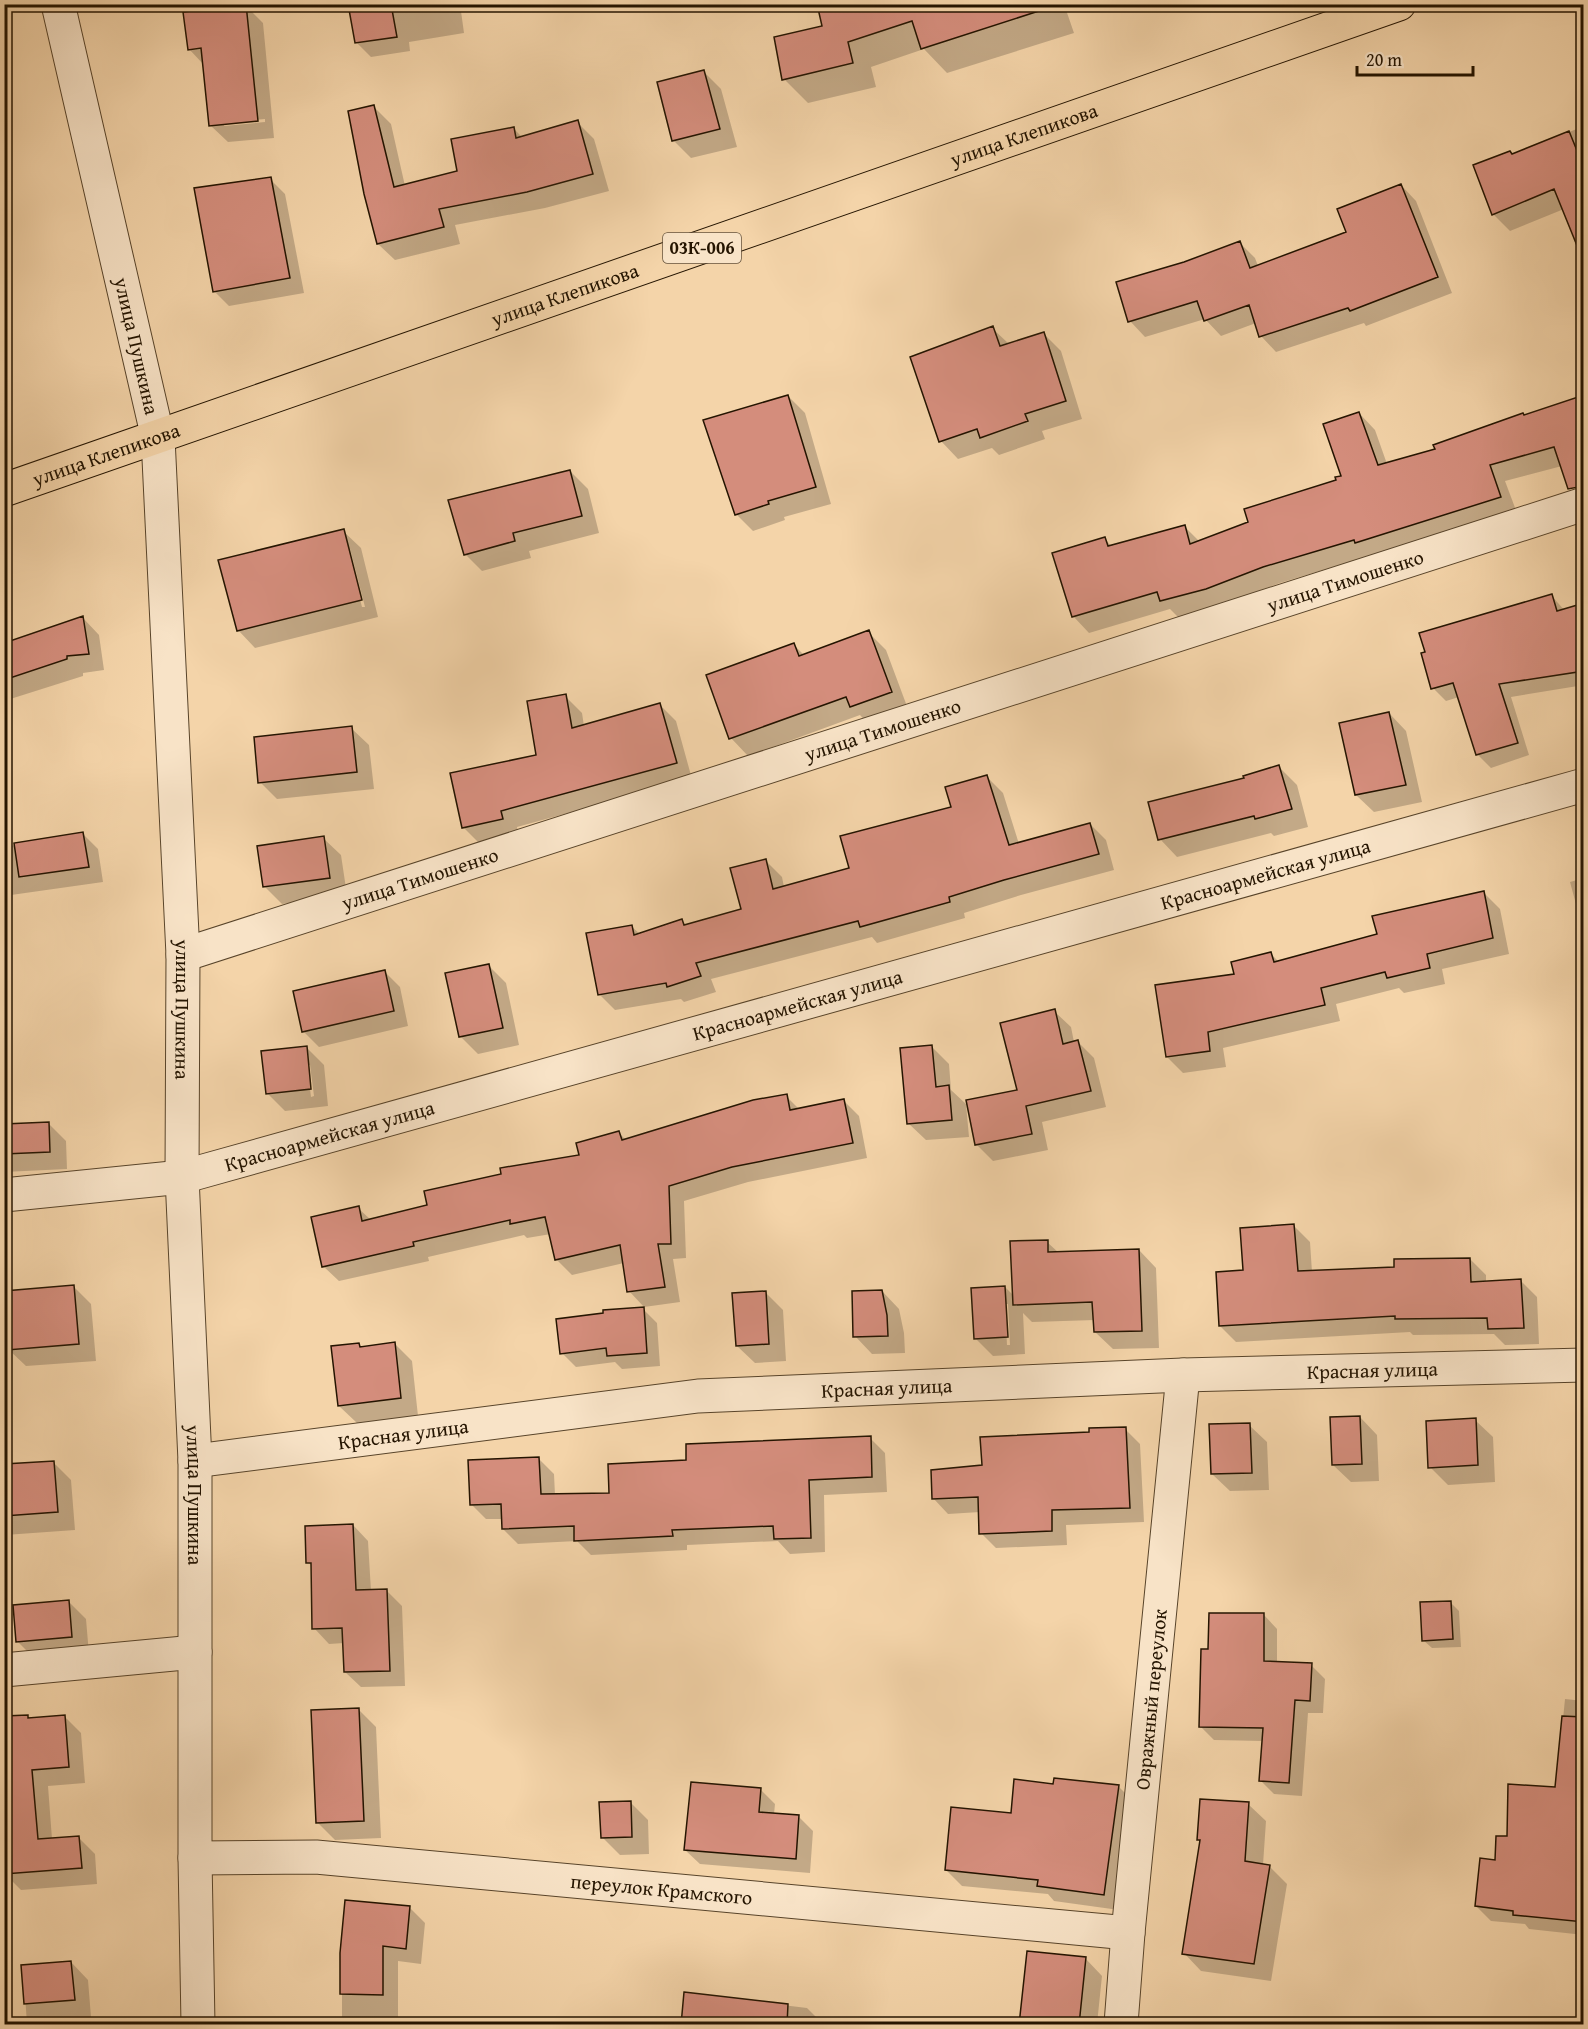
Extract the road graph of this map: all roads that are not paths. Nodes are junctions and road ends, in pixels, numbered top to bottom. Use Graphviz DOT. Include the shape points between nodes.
graph roads {
  1 [pos="58,4"];
  2 [pos="1399,4"];
  3 [pos="158,438"];
  4 [pos="4,490"];
  5 [pos="1584,504"];
  6 [pos="1584,785"];
  7 [pos="183,955"];
  8 [pos="182,1177"];
  9 [pos="4,1195"];
  10 [pos="1584,1365"];
  11 [pos="1183,1375"];
  12 [pos="195,1461"];
  13 [pos="195,1652"];
  14 [pos="4,1670"];
  15 [pos="195,1858"];
  16 [pos="1128,1933"];
  17 [pos="198,2025"];
  18 [pos="1121,2025"];
  1 -- 3 [label="street, улица Пушкина"];
  2 -- 3 [label="main road, улица Клепикова / 03К-006"];
  3 -- 4 [label="main road, улица Клепикова / 03К-006"];
  3 -- 7 [label="street, улица Пушкина"];
  5 -- 7 [label="street, улица Тимошенко"];
  6 -- 8 [label="street, Красноармейская улица"];
  7 -- 8 [label="street, улица Пушкина"];
  8 -- 9 [label="street, Красноармейская улица"];
  8 -- 12 [label="street, улица Пушкина"];
  10 -- 11 [label="street, Красная улица"];
  11 -- 12 [label="street, Красная улица" via="698,1396"];
  11 -- 16 [label="street, Овражный переулок"];
  12 -- 13 [label="street, улица Пушкина"];
  13 -- 14 [label="street"];
  13 -- 15 [label="street, улица Пушкина"];
  15 -- 16 [label="street, переулок Крамского" via="316,1857"];
  15 -- 17 [label="street, улица Пушкина"];
  16 -- 18 [label="street, Овражный переулок"];
}
